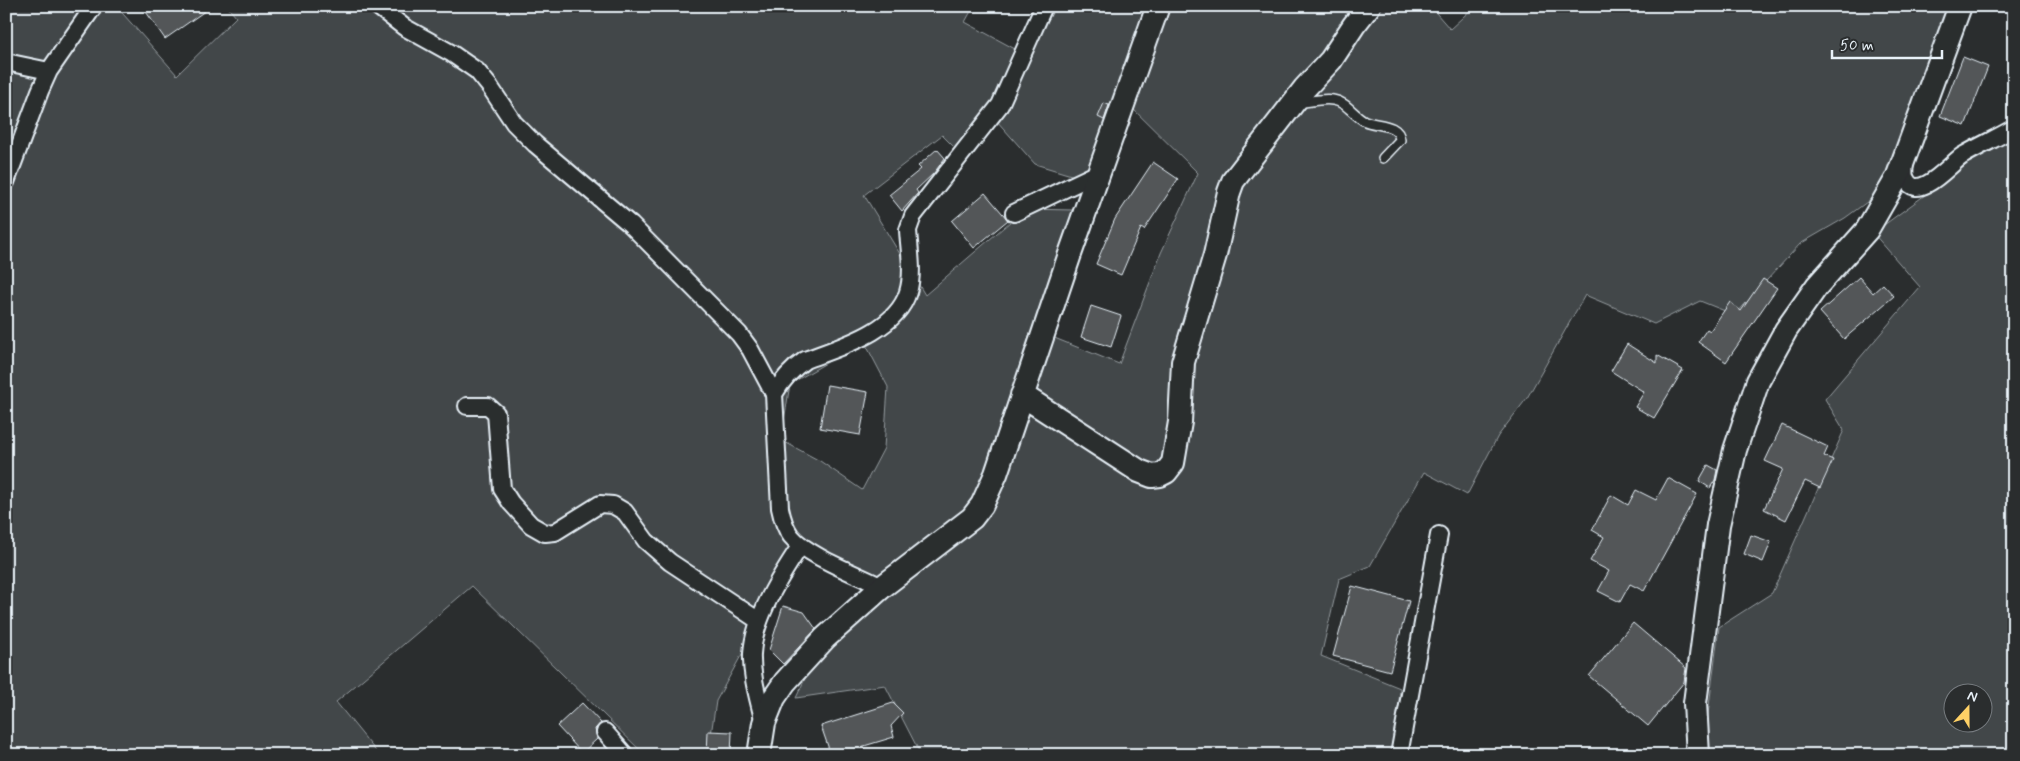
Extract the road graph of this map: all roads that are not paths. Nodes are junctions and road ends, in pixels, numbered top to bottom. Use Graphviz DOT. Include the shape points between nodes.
graph roads {
  1 [pos="94,6"];
  2 [pos="377,6"];
  3 [pos="1044,6"];
  4 [pos="1158,6"];
  5 [pos="1369,6"];
  6 [pos="1960,6"];
  7 [pos="6,62"];
  8 [pos="49,71"];
  9 [pos="1292,103"];
  10 [pos="2014,128"];
  11 [pos="1904,157"];
  12 [pos="1384,158"];
  13 [pos="1100,172"];
  14 [pos="6,182"];
  15 [pos="1014,213"];
  16 [pos="774,394"];
  17 [pos="1022,395"];
  18 [pos="467,406"];
  19 [pos="1439,535"];
  20 [pos="801,545"];
  21 [pos="882,587"];
  22 [pos="760,622"];
  23 [pos="764,722"];
  24 [pos="605,732"];
  25 [pos="625,755"];
  26 [pos="759,755"];
  27 [pos="1399,755"];
  28 [pos="1698,755"];
  1 -- 8 [label="street"];
  2 -- 16 [label="street" via="404,27 451,53 477,72 514,123 535,144 631,225 739,334"];
  3 -- 16 [label="street" via="1000,105 913,216 908,230 908,292 897,310 869,334 805,360 785,376"];
  4 -- 13 [label="street"];
  5 -- 9 [label="street" via="1331,60"];
  6 -- 11 [label="street"];
  7 -- 8 [label="street"];
  8 -- 14 [label="street"];
  9 -- 12 [label="lane" via="1324,99 1337,101 1364,120 1390,127 1400,140"];
  9 -- 17 [label="street" via="1240,170 1229,192 1215,255 1183,362 1177,445 1170,468 1160,476 1138,471"];
  10 -- 11 [label="street" via="1961,157 1926,186 1910,184 1906,179"];
  11 -- 28 [label="street" via="1897,178 1867,230 1817,286 1786,330 1758,381 1735,450 1718,524 1694,703"];
  13 -- 15 [label="street"];
  13 -- 17 [label="street"];
  16 -- 20 [label="street" via="780,508 791,536"];
  17 -- 21 [label="street" via="996,474 982,505 959,529"];
  18 -- 22 [label="street" via="488,406 496,413 502,489 531,525 545,532 556,532 600,504 613,505 625,512 646,541 670,562"];
  19 -- 27 [label="street"];
  20 -- 21 [label="street"];
  20 -- 22 [label="street"];
  21 -- 23 [label="street" via="825,638 785,682"];
  22 -- 23 [label="street" via="752,653 753,674"];
  23 -- 26 [label="street"];
  24 -- 25 [label="street"];
}
